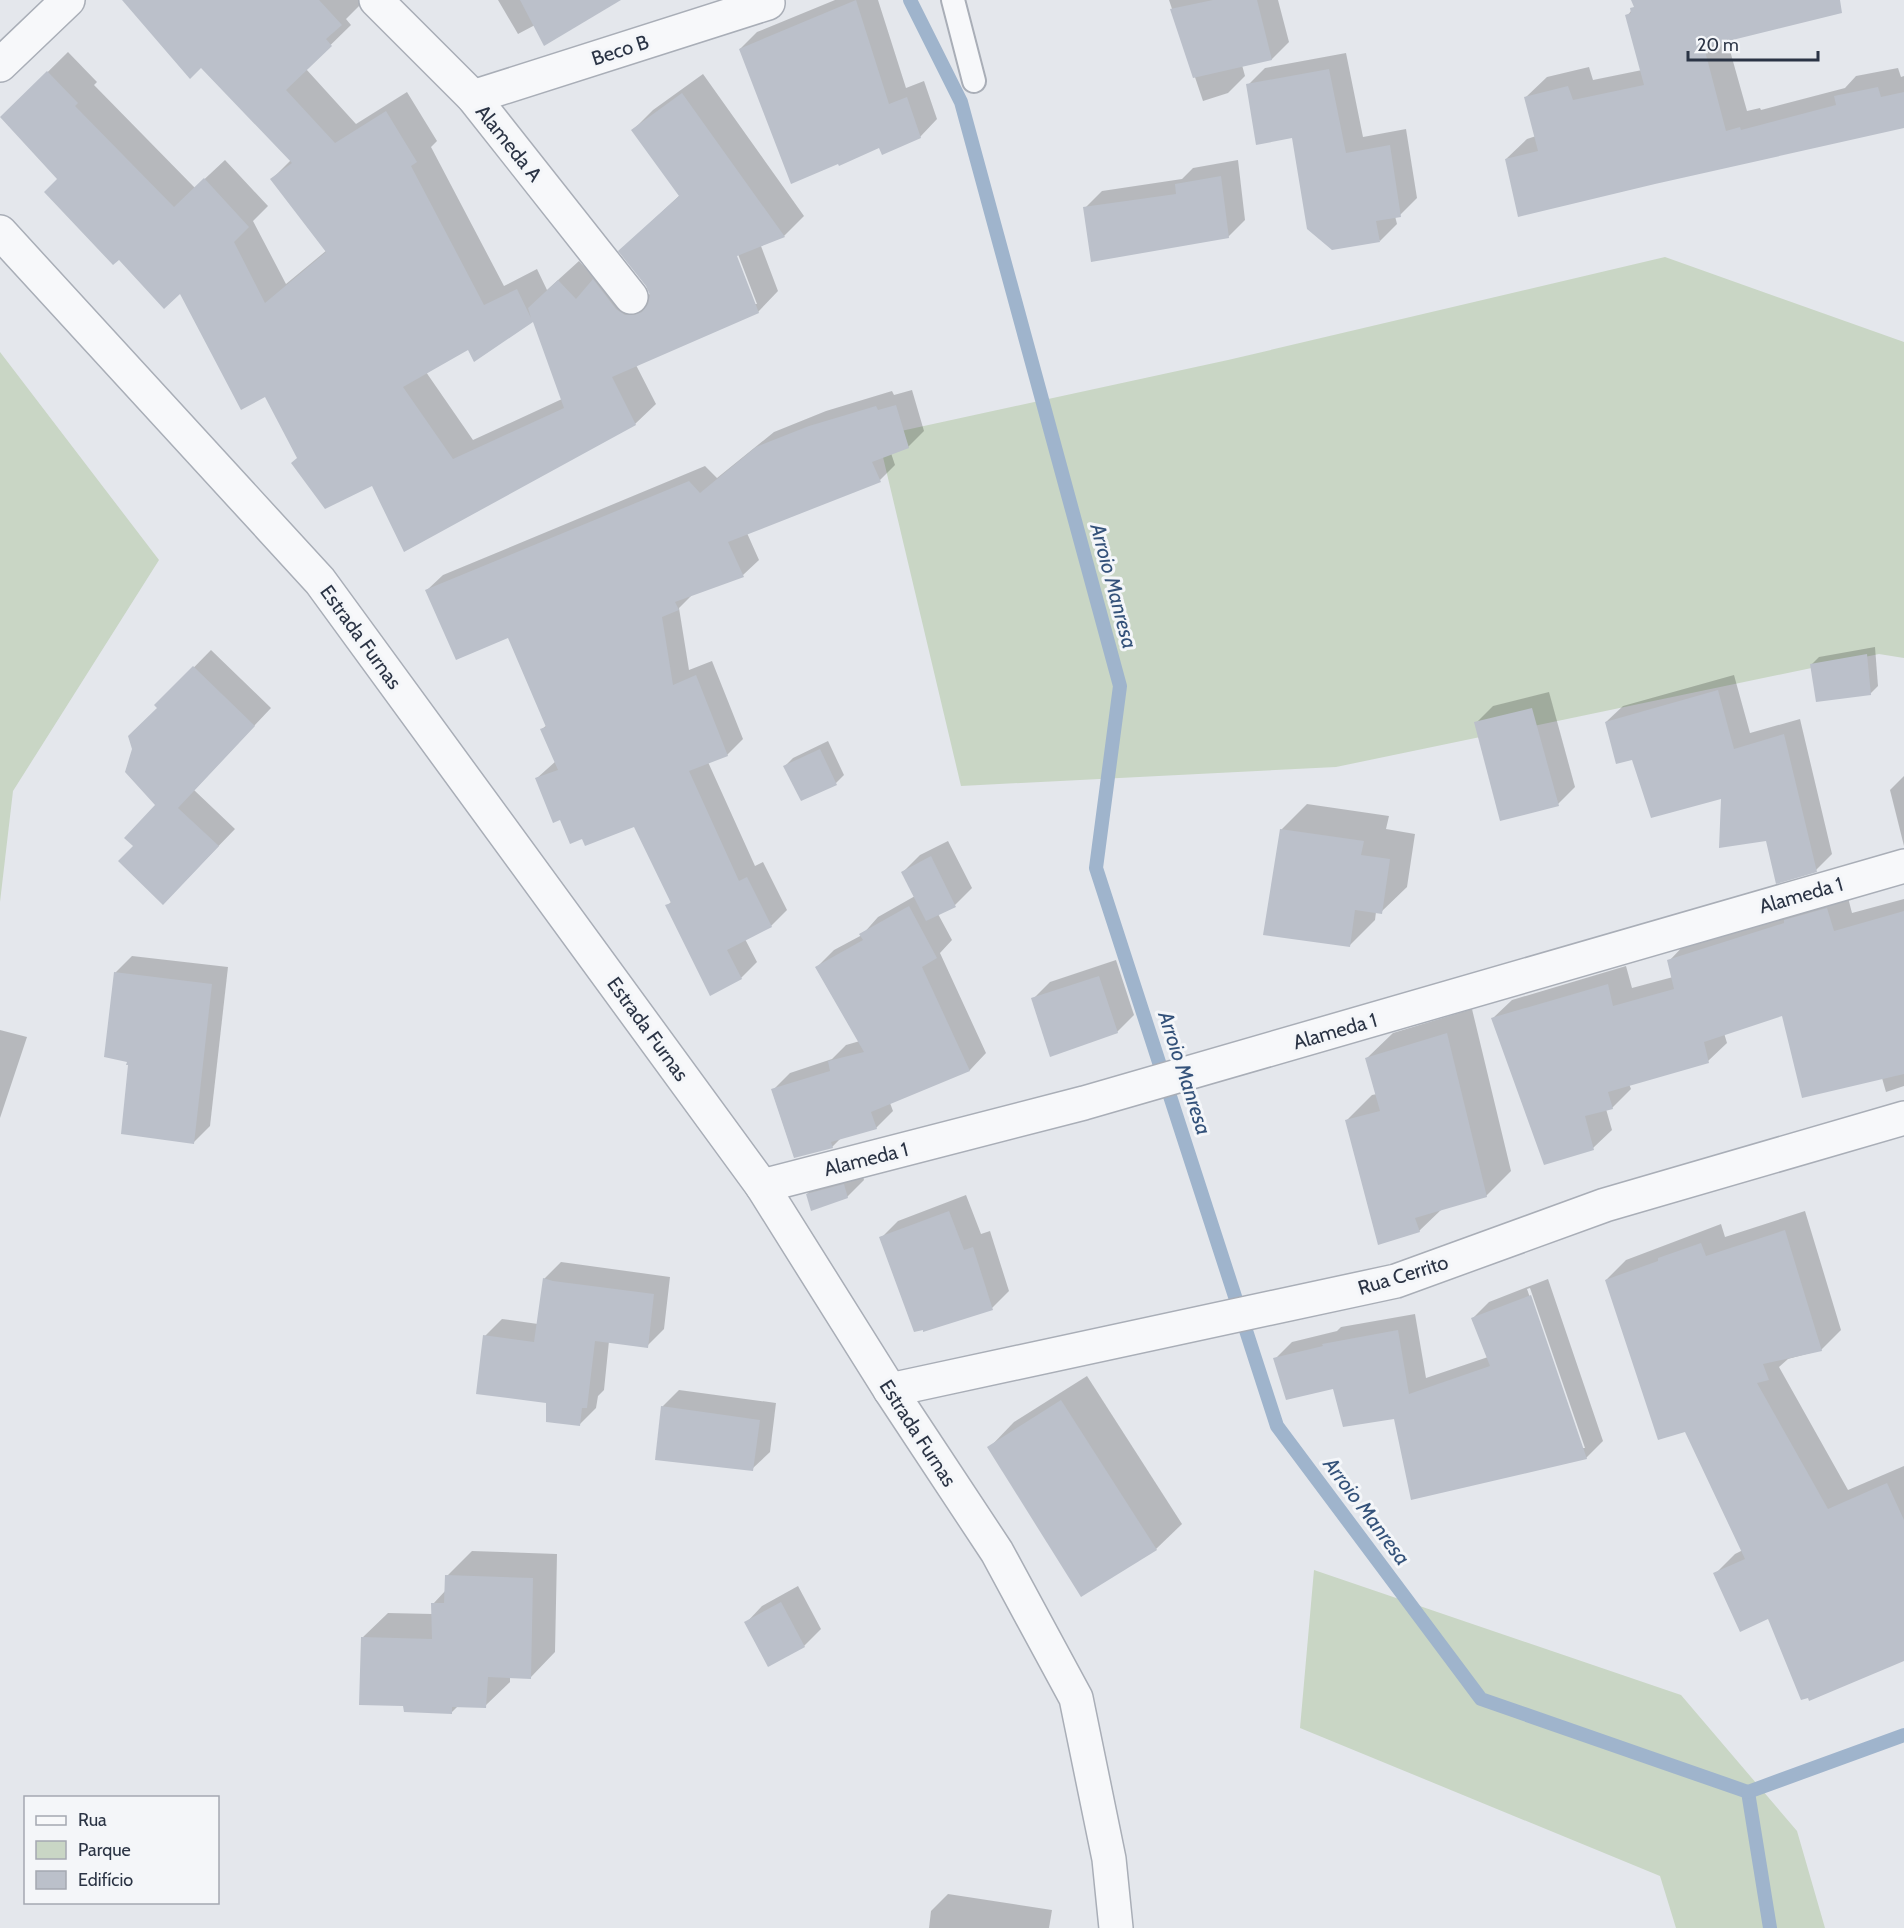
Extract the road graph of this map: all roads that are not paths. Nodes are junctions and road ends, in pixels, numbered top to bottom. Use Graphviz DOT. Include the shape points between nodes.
graph roads {
  1 [pos="68,0"];
  2 [pos="376,0"];
  3 [pos="953,0"];
  4 [pos="768,3"];
  5 [pos="0,65"];
  6 [pos="974,81"];
  7 [pos="473,98"];
  8 [pos="0,232"];
  9 [pos="631,297"];
  10 [pos="1904,866"];
  11 [pos="1904,1118"];
  12 [pos="762,1186"];
  13 [pos="890,1390"];
  14 [pos="1116,1928"];
  1 -- 5 [label="street"];
  2 -- 7 [label="street, Alameda A"];
  3 -- 6 [label="lane"];
  4 -- 7 [label="street, Beco B"];
  7 -- 9 [label="street, Alameda A"];
  8 -- 12 [label="street, Estrada Furnas" via="320,581"];
  10 -- 12 [label="street, Alameda 1" via="1095,1100"];
  11 -- 13 [label="street, Rua Cerrito" via="1605,1205 1395,1281"];
  12 -- 13 [label="street, Estrada Furnas"];
  13 -- 14 [label="street, Estrada Furnas" via="997,1552 1076,1698 1109,1859"];
}
